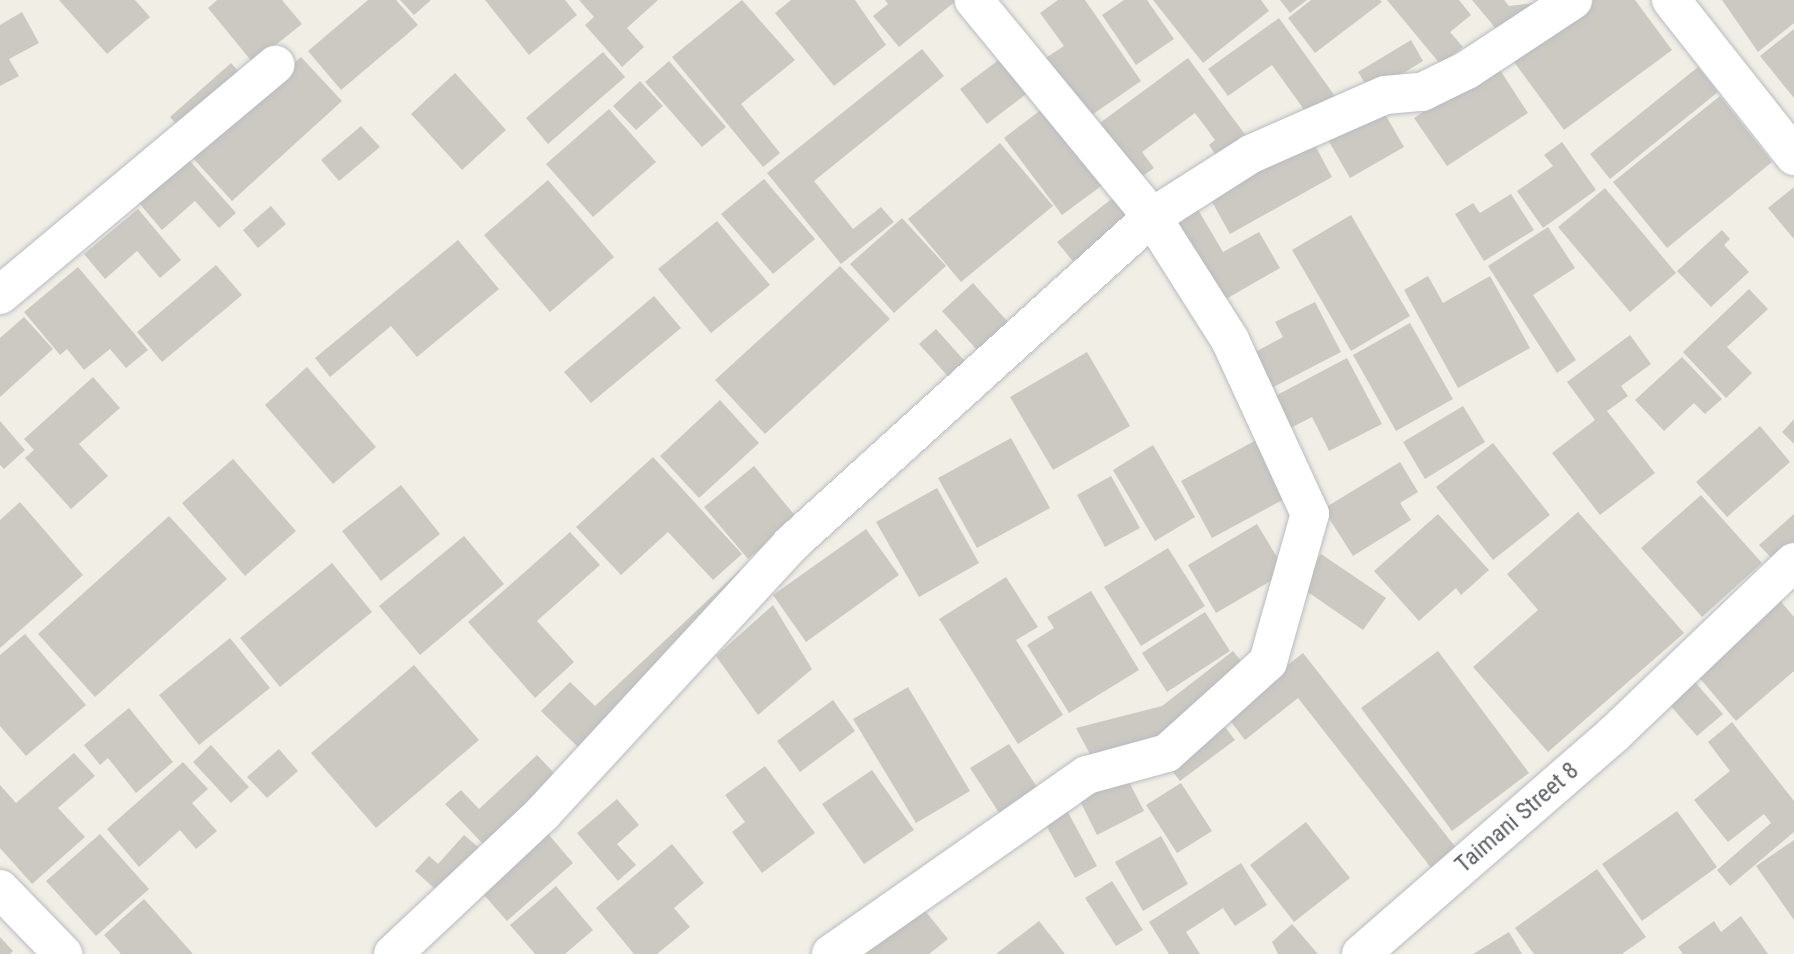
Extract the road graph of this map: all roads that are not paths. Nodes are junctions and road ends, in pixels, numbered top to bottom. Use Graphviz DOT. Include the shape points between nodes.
graph roads {
  1 [pos="974,0"];
  2 [pos="1573,0"];
  3 [pos="1671,0"];
  4 [pos="275,65"];
  5 [pos="1794,156"];
  6 [pos="1152,217"];
  7 [pos="0,295"];
  8 [pos="1794,562"];
  9 [pos="0,889"];
  10 [pos="63,954"];
  11 [pos="394,954"];
  12 [pos="831,954"];
  13 [pos="1361,954"];
  1 -- 6 [label="street"];
  2 -- 6 [label="street" via="1467,70 1422,92 1385,95 1251,154"];
  3 -- 5 [label="street"];
  4 -- 7 [label="street"];
  6 -- 11 [label="street" via="791,544 542,813"];
  6 -- 12 [label="street" via="1230,340 1310,514 1268,662 1167,753 1087,775"];
  8 -- 13 [label="street, Taimani Street 8" via="1667,677 1614,734"];
  9 -- 10 [label="street"];
}
